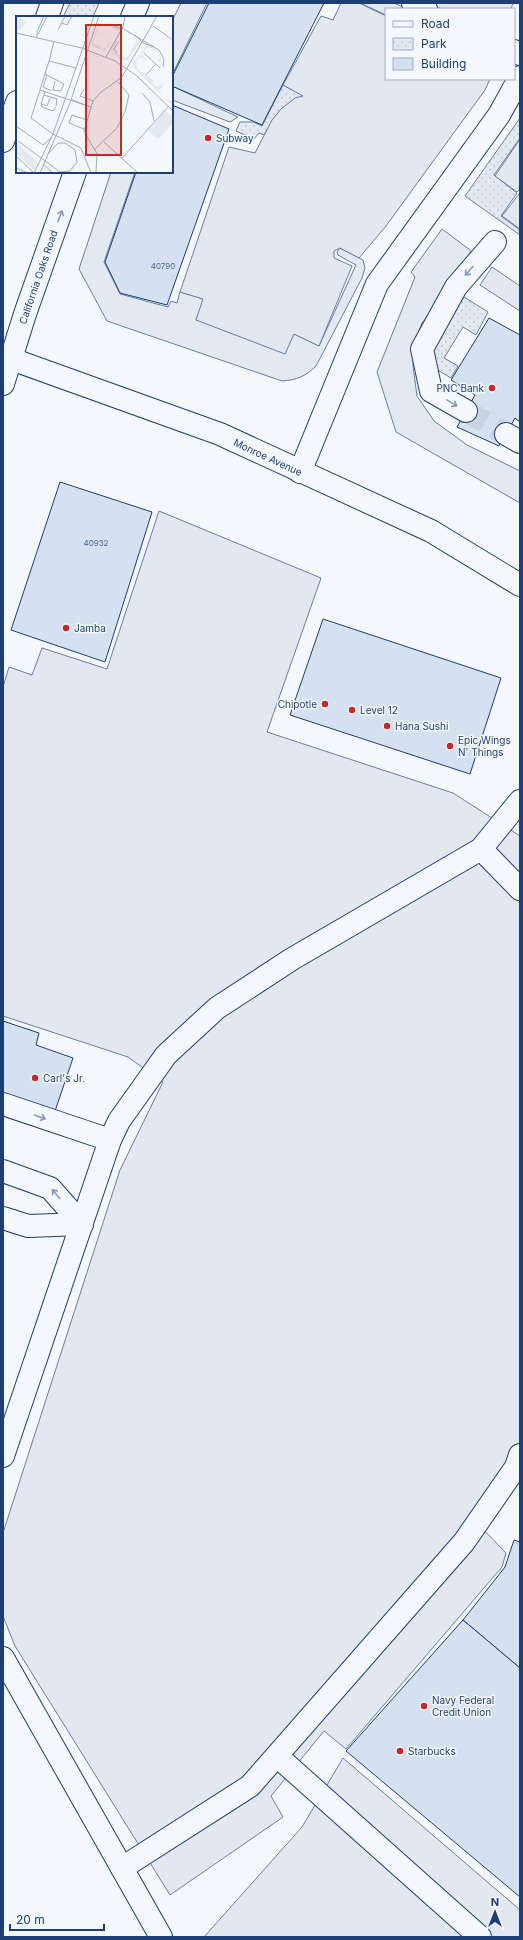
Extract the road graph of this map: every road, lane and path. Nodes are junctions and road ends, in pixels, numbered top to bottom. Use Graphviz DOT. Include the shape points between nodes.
graph roads {
  1 [pos="52,3"];
  2 [pos="138,3"];
  3 [pos="413,3"];
  4 [pos="424,8"];
  5 [pos="47,16"];
  6 [pos="132,16"];
  7 [pos="520,77"];
  8 [pos="16,105"];
  9 [pos="3,141"];
  10 [pos="75,173"];
  11 [pos="495,242"];
  12 [pos="7,357"];
  13 [pos="3,384"];
  14 [pos="466,411"];
  15 [pos="300,472"];
  16 [pos="520,585"];
  17 [pos="520,801"];
  18 [pos="480,849"];
  19 [pos="520,889"];
  20 [pos="3,1104"];
  21 [pos="110,1140"];
  22 [pos="3,1171"];
  23 [pos="3,1218"];
  24 [pos="82,1224"];
  25 [pos="9,1421"];
  26 [pos="520,1455"];
  27 [pos="3,1456"];
  28 [pos="3,1658"];
  29 [pos="277,1756"];
  30 [pos="122,1868"];
  31 [pos="161,1937"];
  32 [pos="480,1937"];
  1 -- 5 [label="street"];
  2 -- 6 [label="street"];
  3 -- 4 [label="street"];
  7 -- 15 [label="street" via="499,115 377,284"];
  8 -- 9 [label="street"];
  12 -- 10 [label="street, California Oaks Road, one-way" via="25,314"];
  11 -- 14 [label="street, one-way" via="456,286 422,349 431,390"];
  12 -- 13 [label="street, California Oaks Road"];
  12 -- 15 [label="street, Monroe Avenue" via="220,434"];
  15 -- 16 [label="street, Monroe Avenue" via="431,531"];
  17 -- 18 [label="street"];
  18 -- 19 [label="street"];
  18 -- 21 [label="street" via="292,959 217,1008 166,1055 119,1121"];
  20 -- 21 [label="street, one-way"];
  21 -- 24 [label="street"];
  24 -- 22 [label="street, one-way" via="50,1188"];
  23 -- 24 [label="street" via="28,1226"];
  24 -- 25 [label="street"];
  25 -- 27 [label="street"];
  26 -- 29 [label="street" via="516,1467 464,1542"];
  28 -- 30 [label="street"];
  29 -- 30 [label="street" via="250,1786"];
  29 -- 32 [label="street"];
  30 -- 31 [label="street"];
}
